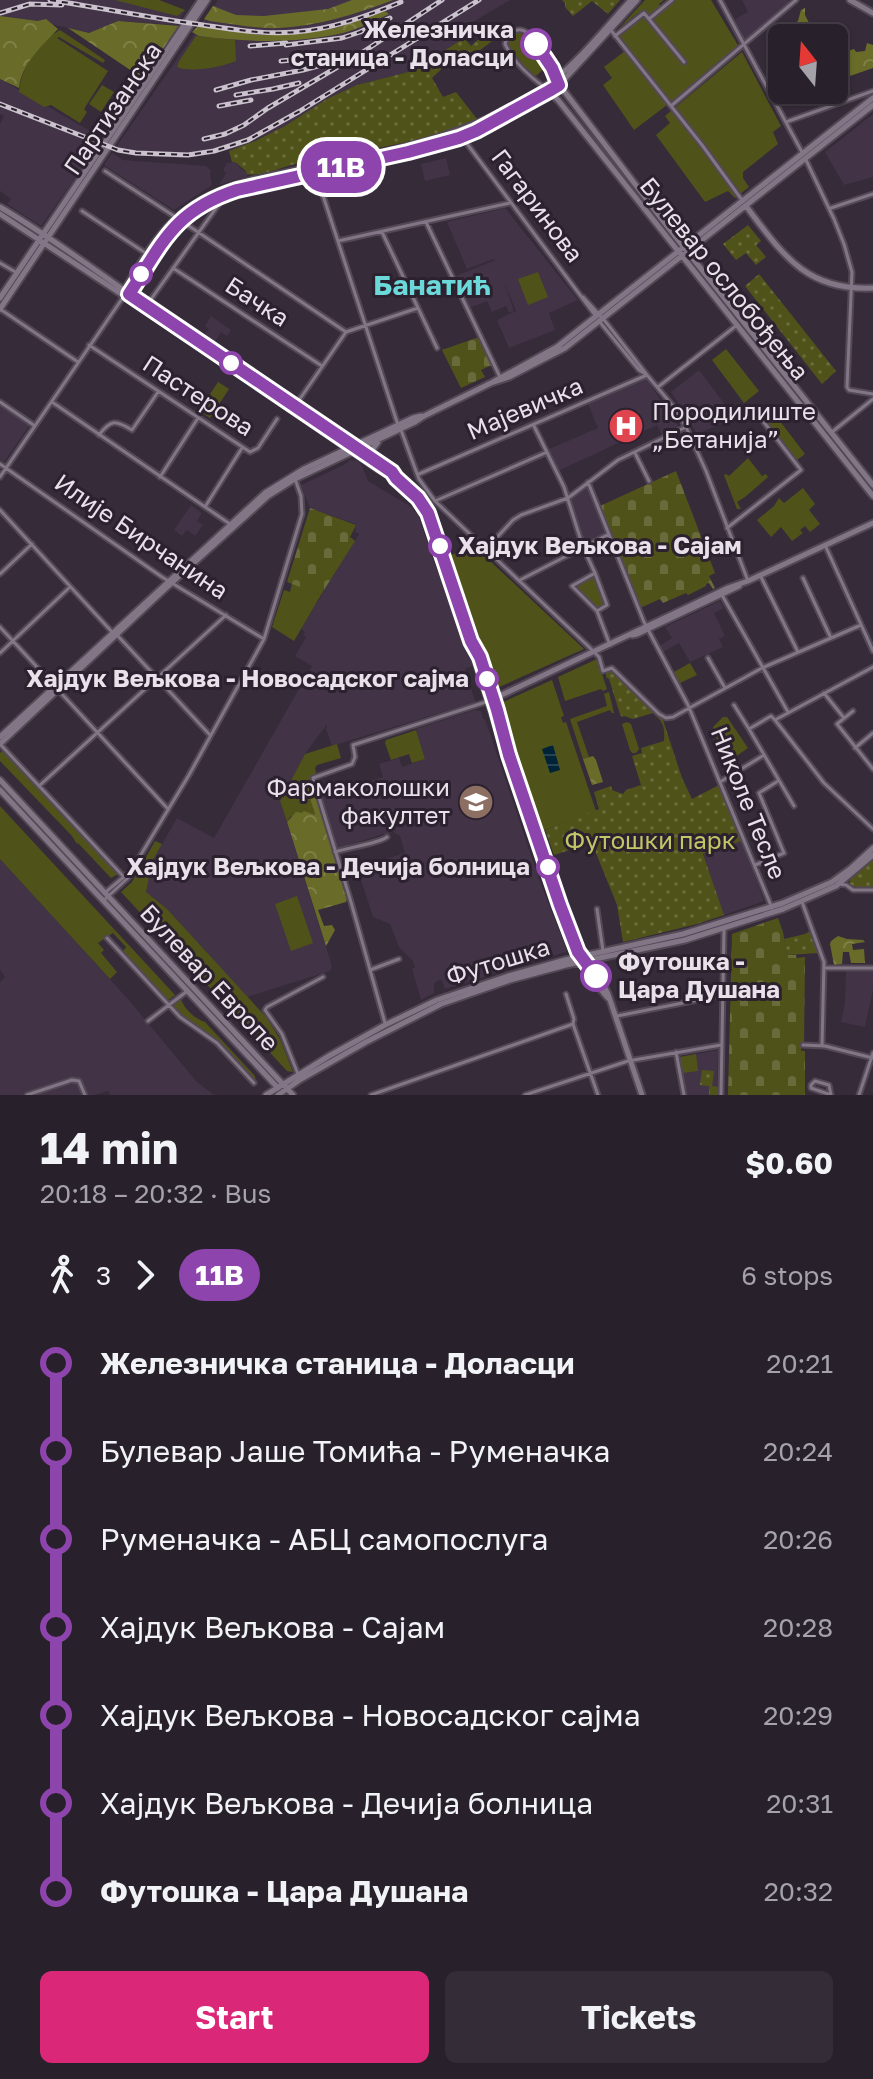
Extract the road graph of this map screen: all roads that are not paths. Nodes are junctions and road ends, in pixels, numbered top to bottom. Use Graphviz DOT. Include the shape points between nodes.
graph roads {
  1 [pos="204,0"];
  2 [pos="634,0"];
  3 [pos="672,0"];
  4 [pos="720,0"];
  5 [pos="796,0"];
  6 [pos="850,0"];
  7 [pos="873,13"];
  8 [pos="649,19"];
  9 [pos="610,29"];
  10 [pos="615,36"];
  11 [pos="744,45"];
  12 [pos="684,62"];
  13 [pos="557,82"];
  14 [pos="547,89"];
  15 [pos="873,91"];
  16 [pos="873,98"];
  17 [pos="873,105"];
  18 [pos="671,106"];
  19 [pos="786,122"];
  20 [pos="462,137"];
  21 [pos="804,156"];
  22 [pos="314,170"];
  23 [pos="105,171"];
  24 [pos="873,194"];
  25 [pos="510,203"];
  26 [pos="219,204"];
  27 [pos="745,204"];
  28 [pos="0,207"];
  29 [pos="829,209"];
  30 [pos="82,211"];
  31 [pos="0,214"];
  32 [pos="178,219"];
  33 [pos="426,222"];
  34 [pos="382,231"];
  35 [pos="198,232"];
  36 [pos="44,238"];
  37 [pos="337,242"];
  38 [pos="686,249"];
  39 [pos="147,254"];
  40 [pos="680,254"];
  41 [pos="0,263"];
  42 [pos="173,268"];
  43 [pos="17,273"];
  44 [pos="851,288"];
  45 [pos="873,288"];
  46 [pos="126,294"];
  47 [pos="0,298"];
  48 [pos="149,302"];
  49 [pos="418,308"];
  50 [pos="0,309"];
  51 [pos="600,318"];
  52 [pos="365,325"];
  53 [pos="737,325"];
  54 [pos="346,332"];
  55 [pos="89,345"];
  56 [pos="437,348"];
  57 [pos="78,362"];
  58 [pos="322,366"];
  59 [pos="647,375"];
  60 [pos="500,377"];
  61 [pos="491,383"];
  62 [pos="658,388"];
  63 [pos="158,392"];
  64 [pos="873,397"];
  65 [pos="0,402"];
  66 [pos="52,402"];
  67 [pos="295,406"];
  68 [pos="198,418"];
  69 [pos="277,419"];
  70 [pos="763,421"];
  71 [pos="533,425"];
  72 [pos="35,426"];
  73 [pos="399,427"];
  74 [pos="686,427"];
  75 [pos="832,433"];
  76 [pos="99,435"];
  77 [pos="332,437"];
  78 [pos="380,440"];
  79 [pos="242,448"];
  80 [pos="354,449"];
  81 [pos="634,451"];
  82 [pos="545,452"];
  83 [pos="329,458"];
  84 [pos="0,464"];
  85 [pos="381,464"];
  86 [pos="7,468"];
  87 [pos="418,475"];
  88 [pos="0,477"];
  89 [pos="160,477"];
  90 [pos="396,478"];
  91 [pos="295,479"];
  92 [pos="649,481"];
  93 [pos="588,482"];
  94 [pos="873,485"];
  95 [pos="873,496"];
  96 [pos="568,498"];
  97 [pos="435,501"];
  98 [pos="205,507"];
  99 [pos="0,510"];
  100 [pos="873,523"];
  101 [pos="232,525"];
  102 [pos="727,528"];
  103 [pos="609,534"];
  104 [pos="32,544"];
  105 [pos="825,545"];
  106 [pos="583,547"];
  107 [pos="486,550"];
  108 [pos="0,574"];
  109 [pos="594,574"];
  110 [pos="760,575"];
  111 [pos="803,578"];
  112 [pos="170,581"];
  113 [pos="519,581"];
  114 [pos="745,582"];
  115 [pos="71,586"];
  116 [pos="721,594"];
  117 [pos="597,611"];
  118 [pos="226,615"];
  119 [pos="861,625"];
  120 [pos="0,627"];
  121 [pos="647,628"];
  122 [pos="114,634"];
  123 [pos="831,638"];
  124 [pos="264,639"];
  125 [pos="13,641"];
  126 [pos="610,645"];
  127 [pos="873,651"];
  128 [pos="798,652"];
  129 [pos="0,653"];
  130 [pos="594,653"];
  131 [pos="708,658"];
  132 [pos="873,667"];
  133 [pos="762,668"];
  134 [pos="156,678"];
  135 [pos="56,688"];
  136 [pos="725,688"];
  137 [pos="824,693"];
  138 [pos="491,700"];
  139 [pos="734,705"];
  140 [pos="690,708"];
  141 [pos="853,711"];
  142 [pos="788,712"];
  143 [pos="844,718"];
  144 [pos="775,720"];
  145 [pos="749,729"];
  146 [pos="98,732"];
  147 [pos="873,733"];
  148 [pos="210,735"];
  149 [pos="0,737"];
  150 [pos="0,744"];
  151 [pos="855,748"];
  152 [pos="764,755"];
  153 [pos="873,769"];
  154 [pos="0,780"];
  155 [pos="778,781"];
  156 [pos="720,782"];
  157 [pos="39,786"];
  158 [pos="0,790"];
  159 [pos="794,806"];
  160 [pos="168,809"];
  161 [pos="873,829"];
  162 [pos="387,837"];
  163 [pos="873,848"];
  164 [pos="335,852"];
  165 [pos="873,855"];
  166 [pos="755,865"];
  167 [pos="131,871"];
  168 [pos="851,875"];
  169 [pos="123,876"];
  170 [pos="839,884"];
  171 [pos="848,885"];
  172 [pos="873,890"];
  173 [pos="107,894"];
  174 [pos="101,900"];
  175 [pos="802,902"];
  176 [pos="597,909"];
  177 [pos="772,909"];
  178 [pos="724,929"];
  179 [pos="107,938"];
  180 [pos="603,951"];
  181 [pos="399,959"];
  182 [pos="580,959"];
  183 [pos="824,968"];
  184 [pos="873,968"];
  185 [pos="370,970"];
  186 [pos="323,977"];
  187 [pos="187,991"];
  188 [pos="566,994"];
  189 [pos="723,995"];
  190 [pos="169,1007"];
  191 [pos="615,1016"];
  192 [pos="148,1021"];
  193 [pos="573,1024"];
  194 [pos="385,1025"];
  195 [pos="721,1045"];
  196 [pos="803,1045"];
  197 [pos="822,1046"];
  198 [pos="676,1052"];
  199 [pos="873,1056"];
  200 [pos="630,1060"];
  201 [pos="590,1073"];
  202 [pos="298,1075"];
  203 [pos="254,1083"];
  204 [pos="282,1090"];
  205 [pos="27,1095"];
  206 [pos="85,1095"];
  207 [pos="266,1095"];
  208 [pos="293,1095"];
  209 [pos="371,1095"];
  210 [pos="525,1095"];
  211 [pos="598,1095"];
  212 [pos="642,1095"];
  213 [pos="684,1095"];
  214 [pos="721,1095"];
  215 [pos="831,1095"];
  216 [pos="859,1095"];
  1 -- 36 [label="main road, Партизанска"];
  2 -- 9 [label="main road"];
  2 -- 13 [label="main road"];
  3 -- 8 [label="street"];
  4 -- 11 [label="street"];
  5 -- 11 [label="street"];
  6 -- 7 [label="main road"];
  8 -- 10 [label="street" via="643,14"];
  8 -- 12 [label="street"];
  9 -- 10 [label="street"];
  9 -- 13 [label="main road"];
  10 -- 18 [label="street"];
  11 -- 18 [label="street"];
  11 -- 19 [label="street"];
  13 -- 14 [label="main road"];
  13 -- 14 [label="street" via="528,33 508,34 508,51"];
  13 -- 38 [label="main road, Булевар ослобођења"];
  14 -- 20 [label="main road"];
  14 -- 22 [label="main road" via="481,124 433,141"];
  14 -- 40 [label="main road, Булевар ослобођења"];
  15 -- 19 [label="street"];
  16 -- 21 [label="main road"];
  17 -- 21 [label="main road"];
  18 -- 27 [label="street"];
  19 -- 21 [label="street"];
  20 -- 22 [label="main road"];
  20 -- 25 [label="street, Гагаринова"];
  21 -- 27 [label="main road"];
  21 -- 29 [label="street"];
  22 -- 32 [label="main road" via="229,186 199,200"];
  22 -- 37 [label="street"];
  23 -- 32 [label="street"];
  24 -- 29 [label="street"];
  25 -- 33 [label="street"];
  25 -- 51 [label="street, Гагаринова"];
  26 -- 35 [label="street"];
  27 -- 38 [label="main road"];
  27 -- 44 [label="main road" via="803,271"];
  28 -- 36 [label="main road"];
  29 -- 44 [label="street" via="852,272"];
  30 -- 39 [label="street"];
  31 -- 36 [label="main road"];
  32 -- 35 [label="street"];
  32 -- 39 [label="main road"];
  32 -- 46 [label="main road"];
  33 -- 34 [label="street"];
  33 -- 60 [label="street"];
  34 -- 37 [label="street"];
  34 -- 49 [label="street"];
  35 -- 42 [label="street"];
  35 -- 54 [label="street"];
  36 -- 43 [label="main road"];
  36 -- 46 [label="main road"];
  36 -- 50 [label="main road"];
  37 -- 52 [label="street"];
  38 -- 40 [label="main road"];
  38 -- 75 [label="main road, Булевар ослобођења"];
  39 -- 46 [label="main road"];
  40 -- 51 [label="main road"];
  40 -- 53 [label="main road, Булевар ослобођења"];
  41 -- 43 [label="street"];
  42 -- 48 [label="street"];
  42 -- 58 [label="street, Бачка"];
  43 -- 47 [label="main road"];
  44 -- 45 [label="main road"];
  44 -- 64 [label="street" via="847,387"];
  46 -- 55 [label="street"];
  46 -- 67 [label="main road"];
  46 -- 77 [label="main road"];
  49 -- 52 [label="street"];
  49 -- 56 [label="street"];
  50 -- 57 [label="street"];
  51 -- 59 [label="street, Гагаринова"];
  51 -- 60 [label="main road"];
  51 -- 61 [label="main road" via="557,353"];
  52 -- 54 [label="street"];
  52 -- 73 [label="street"];
  53 -- 62 [label="street"];
  53 -- 95 [label="main road, Булевар ослобођења"];
  54 -- 58 [label="street"];
  55 -- 57 [label="street"];
  55 -- 63 [label="street, Пастерова"];
  57 -- 66 [label="street"];
  58 -- 67 [label="street"];
  59 -- 62 [label="street, Гагаринова"];
  59 -- 71 [label="street, Мајевичка"];
  60 -- 61 [label="main road"];
  61 -- 73 [label="main road"];
  62 -- 74 [label="street, Гагаринова"];
  63 -- 68 [label="street, Пастерова"];
  63 -- 76 [label="street" via="132,430 113,422"];
  64 -- 75 [label="street"];
  65 -- 72 [label="street"];
  66 -- 72 [label="street"];
  66 -- 76 [label="street"];
  67 -- 80 [label="main road"];
  68 -- 79 [label="street, Пастерова"];
  68 -- 89 [label="street"];
  69 -- 79 [label="street, Пастерова" via="255,451"];
  70 -- 102 [label="street" via="801,470"];
  71 -- 82 [label="street"];
  71 -- 87 [label="street, Мајевичка"];
  72 -- 86 [label="street"];
  73 -- 78 [label="main road"];
  73 -- 80 [label="main road"];
  73 -- 87 [label="street"];
  74 -- 81 [label="street"];
  74 -- 102 [label="street, Гагаринова"];
  75 -- 94 [label="main road, Булевар ослобођења"];
  76 -- 89 [label="street"];
  77 -- 80 [label="main road"];
  77 -- 83 [label="main road" via="336,448"];
  78 -- 80 [label="main road"];
  78 -- 85 [label="main road" via="372,450"];
  79 -- 98 [label="street"];
  80 -- 83 [label="main road"];
  80 -- 85 [label="main road"];
  80 -- 90 [label="main road"];
  80 -- 91 [label="main road"];
  81 -- 92 [label="street"];
  81 -- 93 [label="street"];
  82 -- 96 [label="street"];
  82 -- 97 [label="street"];
  83 -- 101 [label="main road" via="277,485"];
  84 -- 86 [label="street, Илије Бирчанина"];
  85 -- 90 [label="main road"];
  86 -- 88 [label="street"];
  86 -- 112 [label="street, Илије Бирчанина"];
  87 -- 97 [label="street"];
  89 -- 98 [label="street"];
  90 -- 138 [label="main road" via="428,513"];
  91 -- 101 [label="main road"];
  91 -- 124 [label="street" via="302,514"];
  93 -- 96 [label="street"];
  93 -- 103 [label="street, Николе Тесле"];
  96 -- 106 [label="street"];
  96 -- 107 [label="street" via="521,515"];
  97 -- 107 [label="street"];
  98 -- 101 [label="street"];
  99 -- 104 [label="street"];
  100 -- 105 [label="main road"];
  101 -- 112 [label="main road"];
  102 -- 114 [label="street, Гагаринова"];
  103 -- 106 [label="street"];
  103 -- 121 [label="street, Николе Тесле"];
  104 -- 108 [label="street"];
  104 -- 115 [label="street"];
  105 -- 110 [label="main road"];
  105 -- 119 [label="street"];
  106 -- 109 [label="street"];
  106 -- 113 [label="street"];
  107 -- 113 [label="street"];
  109 -- 117 [label="street" via="607,605"];
  109 -- 117 [label="street" via="572,586"];
  110 -- 114 [label="main road"];
  110 -- 128 [label="street"];
  111 -- 123 [label="street"];
  112 -- 118 [label="street, Илије Бирчанина"];
  112 -- 122 [label="main road"];
  113 -- 130 [label="street"];
  114 -- 116 [label="main road"];
  115 -- 122 [label="street"];
  115 -- 125 [label="street"];
  116 -- 121 [label="main road"];
  116 -- 133 [label="street"];
  117 -- 126 [label="street"];
  118 -- 124 [label="street, Илије Бирчанина"];
  118 -- 134 [label="street"];
  119 -- 123 [label="street"];
  119 -- 127 [label="street"];
  120 -- 125 [label="street"];
  121 -- 126 [label="main road"];
  121 -- 140 [label="street, Николе Тесле"];
  122 -- 134 [label="street"];
  122 -- 135 [label="main road"];
  123 -- 128 [label="street"];
  124 -- 148 [label="street"];
  125 -- 129 [label="street"];
  125 -- 135 [label="street"];
  126 -- 130 [label="main road"];
  128 -- 133 [label="street"];
  130 -- 138 [label="main road"];
  130 -- 140 [label="street" via="603,671 612,668 663,717"];
  131 -- 136 [label="street"];
  132 -- 137 [label="street"];
  133 -- 136 [label="street"];
  133 -- 142 [label="street"];
  134 -- 146 [label="street"];
  134 -- 148 [label="street"];
  135 -- 146 [label="street"];
  135 -- 149 [label="main road"];
  135 -- 150 [label="main road"];
  136 -- 140 [label="street"];
  137 -- 142 [label="street"];
  137 -- 143 [label="street"];
  138 -- 164 [label="street" via="352,746 352,764 315,776"];
  138 -- 182 [label="main road"];
  139 -- 145 [label="street"];
  140 -- 156 [label="street, Николе Тесле"];
  141 -- 143 [label="street"];
  142 -- 144 [label="street"];
  143 -- 151 [label="street" via="837,724"];
  144 -- 145 [label="street" via="771,716"];
  144 -- 161 [label="street" via="824,783"];
  145 -- 152 [label="street"];
  146 -- 157 [label="street"];
  146 -- 160 [label="street"];
  147 -- 151 [label="street"];
  148 -- 160 [label="street"];
  150 -- 157 [label="street"];
  151 -- 153 [label="street"];
  152 -- 155 [label="street"];
  152 -- 156 [label="street"];
  154 -- 173 [label="main road, Булевар Европе"];
  155 -- 159 [label="street"];
  155 -- 166 [label="street" via="759,793 784,853"];
  156 -- 166 [label="street, Николе Тесле"];
  157 -- 169 [label="street"];
  158 -- 174 [label="main road, Булевар Европе"];
  160 -- 167 [label="street"];
  162 -- 164 [label="street"];
  163 -- 177 [label="main road, Футошка" via="832,882"];
  164 -- 185 [label="street"];
  165 -- 168 [label="main road, Футошка"];
  166 -- 177 [label="street, Николе Тесле"];
  167 -- 169 [label="street"];
  167 -- 173 [label="street"];
  168 -- 170 [label="main road, Футошка"];
  168 -- 171 [label="street"];
  169 -- 173 [label="street"];
  170 -- 171 [label="street"];
  170 -- 175 [label="main road, Футошка"];
  171 -- 172 [label="street"];
  173 -- 174 [label="street"];
  173 -- 204 [label="main road, Булевар Европе"];
  174 -- 187 [label="main road, Булевар Европе"];
  175 -- 177 [label="main road, Футошка"];
  175 -- 183 [label="street"];
  176 -- 180 [label="street"];
  177 -- 178 [label="main road, Футошка"];
  177 -- 180 [label="main road, Футошка"];
  178 -- 182 [label="main road, Футошка"];
  178 -- 189 [label="street"];
  179 -- 190 [label="street"];
  180 -- 182 [label="main road, Футошка"];
  181 -- 185 [label="street"];
  182 -- 191 [label="main road" via="604,986"];
  182 -- 194 [label="main road, Футошка" via="437,1000"];
  182 -- 204 [label="main road, Футошка" via="420,1013"];
  183 -- 184 [label="street"];
  183 -- 197 [label="street"];
  185 -- 194 [label="street"];
  186 -- 202 [label="street" via="265,1010 282,1034"];
  187 -- 190 [label="street"];
  187 -- 204 [label="main road, Булевар Европе"];
  188 -- 193 [label="street"];
  189 -- 191 [label="street"];
  189 -- 195 [label="street"];
  190 -- 192 [label="street"];
  190 -- 203 [label="street" via="217,1043"];
  191 -- 200 [label="main road"];
  193 -- 201 [label="street"];
  193 -- 209 [label="street"];
  194 -- 202 [label="main road, Футошка"];
  195 -- 198 [label="street"];
  195 -- 214 [label="street"];
  196 -- 197 [label="street"];
  197 -- 199 [label="street"];
  198 -- 200 [label="street"];
  198 -- 213 [label="street"];
  199 -- 216 [label="street"];
  200 -- 201 [label="street"];
  200 -- 212 [label="main road"];
  201 -- 210 [label="street"];
  201 -- 211 [label="street"];
  202 -- 204 [label="main road, Футошка"];
  204 -- 207 [label="main road"];
  204 -- 208 [label="main road, Булевар Европе"];
  205 -- 206 [label="street" via="72,1080 79,1081"];
  215 -- 215 [label="street" via="829,1085 812,1082 811,1088"];
}
